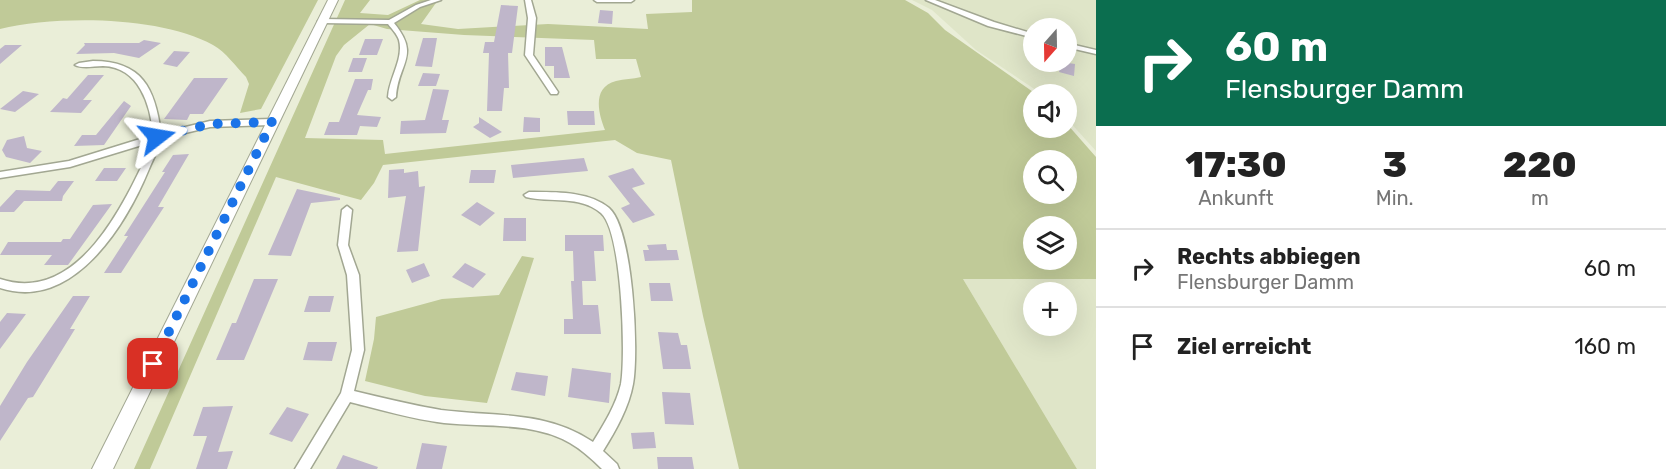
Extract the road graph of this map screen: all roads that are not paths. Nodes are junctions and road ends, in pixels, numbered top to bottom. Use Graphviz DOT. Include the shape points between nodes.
graph roads {
  1 [pos="333,0"];
  2 [pos="438,0"];
  3 [pos="528,0"];
  4 [pos="597,0"];
  5 [pos="632,0"];
  6 [pos="929,0"];
  7 [pos="322,21"];
  8 [pos="390,22"];
  9 [pos="1023,33"];
  10 [pos="1077,48"];
  11 [pos="1096,52"];
  12 [pos="79,65"];
  13 [pos="554,92"];
  14 [pos="392,97"];
  15 [pos="272,122"];
  16 [pos="157,137"];
  17 [pos="0,175"];
  18 [pos="530,195"];
  19 [pos="347,210"];
  20 [pos="0,283"];
  21 [pos="347,395"];
  22 [pos="596,450"];
  23 [pos="102,469"];
  24 [pos="302,469"];
  25 [pos="612,469"];
  1 -- 7 [label="street"];
  2 -- 8 [label="street"];
  3 -- 13 [label="street" via="532,18 529,55"];
  4 -- 5 [label="street"];
  6 -- 9 [label="street"];
  7 -- 8 [label="street"];
  7 -- 15 [label="street"];
  8 -- 14 [label="street" via="404,40 403,59 391,84"];
  10 -- 11 [label="street"];
  12 -- 16 [label="street" via="117,64 134,72 150,100"];
  15 -- 16 [label="street" via="210,124"];
  15 -- 23 [label="street"];
  16 -- 17 [label="street" via="70,164"];
  16 -- 20 [label="street" via="130,202 77,269 42,286 20,288"];
  18 -- 22 [label="street" via="573,198 597,205 611,216 618,233 631,346 628,382 618,414"];
  19 -- 21 [label="street" via="343,245 352,275 358,350"];
  21 -- 22 [label="street" via="412,412 539,423"];
  21 -- 24 [label="street"];
  22 -- 25 [label="street"];
}
